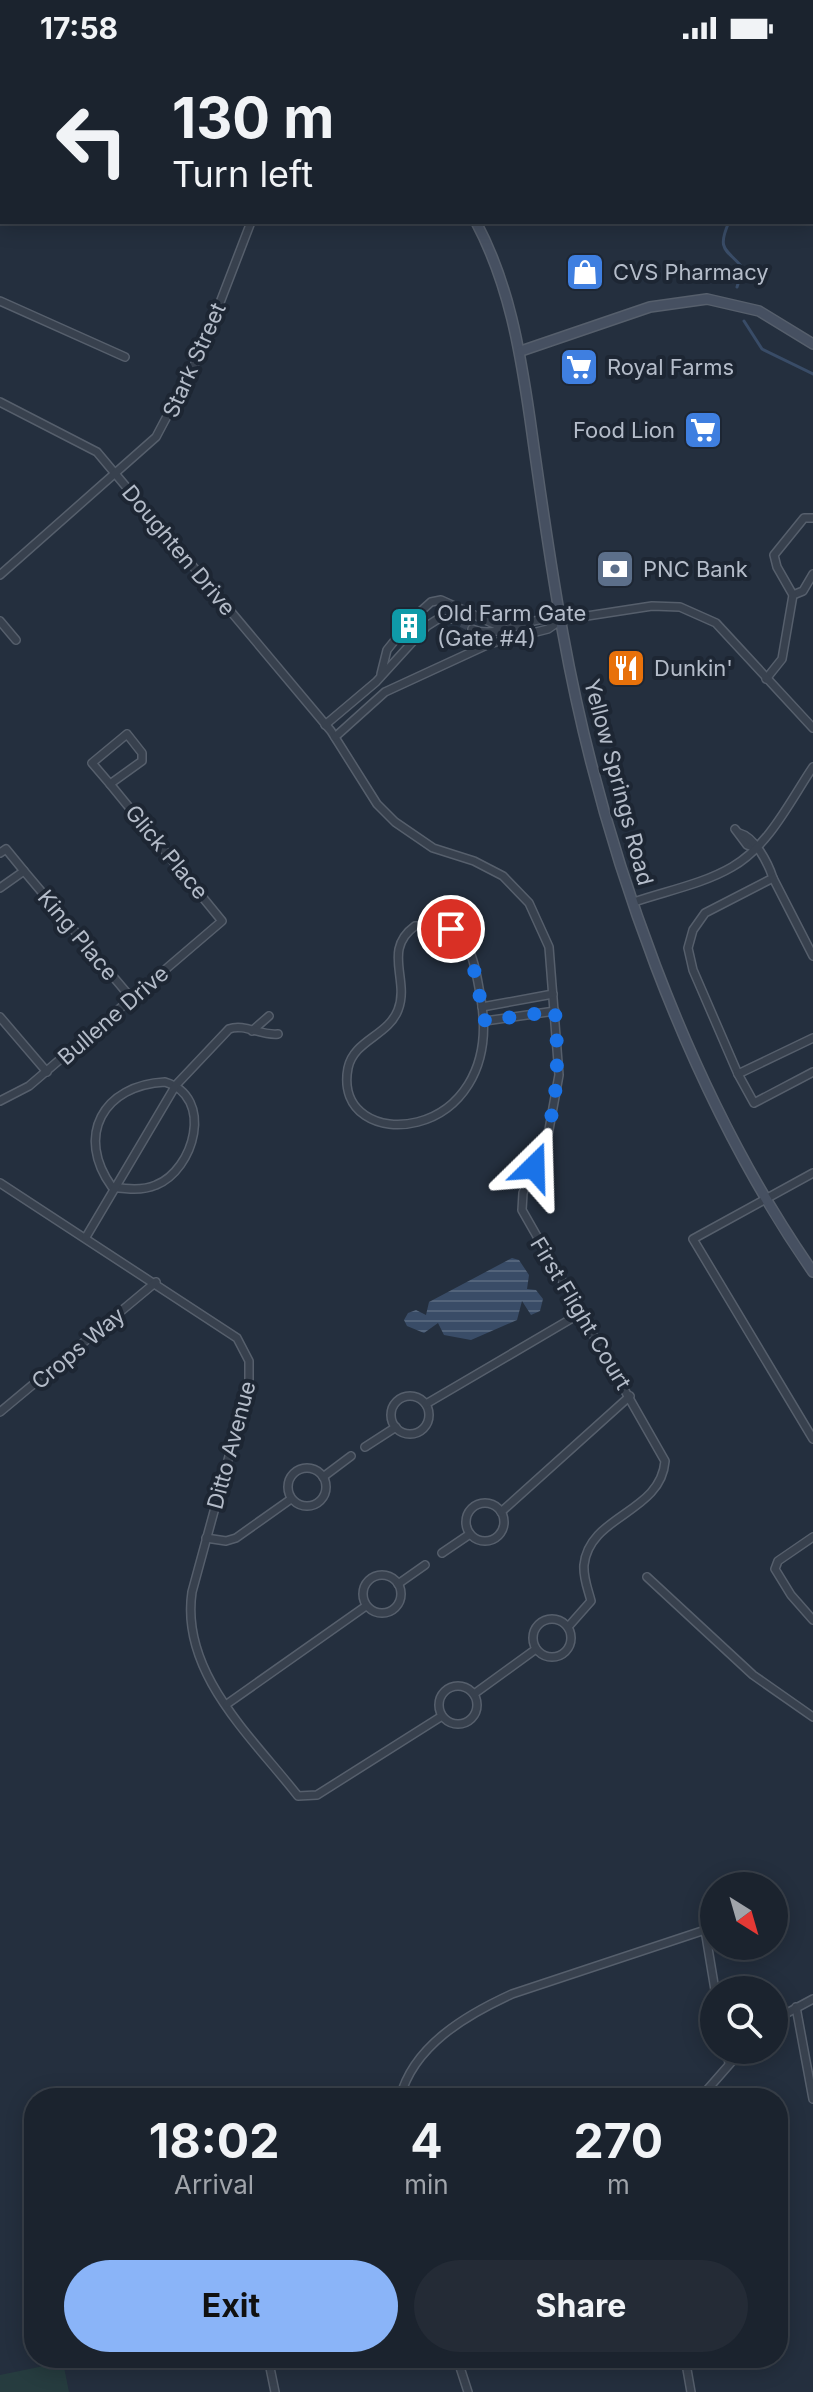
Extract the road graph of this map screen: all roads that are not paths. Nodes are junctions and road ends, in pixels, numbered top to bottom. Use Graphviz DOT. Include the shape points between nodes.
graph roads {
  1 [pos="250,224"];
  2 [pos="477,224"];
  3 [pos="0,301"];
  4 [pos="813,344"];
  5 [pos="521,351"];
  6 [pos="125,357"];
  7 [pos="0,402"];
  8 [pos="117,476"];
  9 [pos="813,518"];
  10 [pos="813,574"];
  11 [pos="0,575"];
  12 [pos="793,595"];
  13 [pos="421,611"];
  14 [pos="452,619"];
  15 [pos="561,620"];
  16 [pos="0,621"];
  17 [pos="503,628"];
  18 [pos="472,629"];
  19 [pos="16,640"];
  20 [pos="395,640"];
  21 [pos="380,677"];
  22 [pos="766,679"];
  23 [pos="813,728"];
  24 [pos="330,731"];
  25 [pos="813,767"];
  26 [pos="110,784"];
  27 [pos="737,831"];
  28 [pos="756,848"];
  29 [pos="0,853"];
  30 [pos="24,871"];
  31 [pos="773,878"];
  32 [pos="0,888"];
  33 [pos="634,902"];
  34 [pos="222,921"];
  35 [pos="813,956"];
  36 [pos="553,994"];
  37 [pos="132,999"];
  38 [pos="482,1007"];
  39 [pos="555,1011"];
  40 [pos="269,1016"];
  41 [pos="0,1017"];
  42 [pos="485,1021"];
  43 [pos="252,1031"];
  44 [pos="278,1034"];
  45 [pos="813,1038"];
  46 [pos="47,1072"];
  47 [pos="813,1072"];
  48 [pos="738,1074"];
  49 [pos="176,1085"];
  50 [pos="0,1101"];
  51 [pos="813,1173"];
  52 [pos="0,1183"];
  53 [pos="112,1187"];
  54 [pos="768,1199"];
  55 [pos="86,1237"];
  56 [pos="813,1272"];
  57 [pos="156,1282"];
  58 [pos="581,1313"];
  59 [pos="630,1396"];
  60 [pos="426,1404"];
  61 [pos="0,1412"];
  62 [pos="396,1427"];
  63 [pos="813,1439"];
  64 [pos="365,1447"];
  65 [pos="351,1456"];
  66 [pos="323,1477"];
  67 [pos="291,1499"];
  68 [pos="501,1512"];
  69 [pos="470,1534"];
  70 [pos="813,1537"];
  71 [pos="206,1538"];
  72 [pos="442,1553"];
  73 [pos="425,1565"];
  74 [pos="647,1577"];
  75 [pos="398,1584"];
  76 [pos="366,1606"];
  77 [pos="813,1620"];
  78 [pos="568,1627"];
  79 [pos="536,1649"];
  80 [pos="474,1694"];
  81 [pos="227,1704"];
  82 [pos="442,1716"];
  83 [pos="813,1717"];
  84 [pos="713,1976"];
  85 [pos="813,1999"];
  86 [pos="796,2007"];
  87 [pos="788,2012"];
  88 [pos="728,2064"];
  89 [pos="404,2088"];
  90 [pos="708,2088"];
  91 [pos="813,2099"];
  92 [pos="270,2368"];
  93 [pos="460,2368"];
  94 [pos="687,2368"];
  95 [pos="275,2392"];
  96 [pos="468,2392"];
  97 [pos="691,2392"];
  1 -- 8 [label="street, Stark Street" via="201,352 166,423"];
  2 -- 5 [label="main road, Yellow Springs Road" via="505,288"];
  3 -- 6 [label="street"];
  4 -- 5 [label="main road" via="759,311 707,299 650,307"];
  5 -- 15 [label="main road, Yellow Springs Road"];
  7 -- 8 [label="street, Doughten Drive" via="89,447"];
  8 -- 11 [label="street, Stark Street"];
  8 -- 24 [label="street, Doughten Drive"];
  9 -- 12 [label="street" via="804,518 774,555"];
  10 -- 12 [label="street" via="803,591"];
  12 -- 22 [label="street" via="782,659"];
  13 -- 17 [label="street" via="441,600"];
  14 -- 21 [label="street" via="427,626"];
  15 -- 17 [label="street" via="545,617"];
  15 -- 22 [label="street" via="622,608 680,607 716,623"];
  15 -- 24 [label="street" via="416,675"];
  15 -- 33 [label="main road, Yellow Springs Road" via="584,734"];
  16 -- 19 [label="street"];
  17 -- 18 [label="street" via="481,633"];
  20 -- 21 [label="street"];
  21 -- 24 [label="street"];
  22 -- 23 [label="street"];
  24 -- 36 [label="street, First Flight Court" via="377,804 395,822 433,848 493,871 520,892 545,932"];
  25 -- 28 [label="street"];
  26 -- 26 [label="street, Glick Place" via="142,761 127,734 92,763"];
  26 -- 34 [label="street, Glick Place"];
  27 -- 28 [label="street"];
  28 -- 31 [label="street"];
  28 -- 33 [label="street" via="717,874"];
  29 -- 30 [label="street, King Place" via="6,849"];
  30 -- 32 [label="street, King Place"];
  30 -- 37 [label="street, King Place"];
  31 -- 35 [label="street"];
  31 -- 48 [label="street" via="713,907 689,940 689,960"];
  33 -- 54 [label="main road, Yellow Springs Road" via="694,1053"];
  34 -- 37 [label="street, Bullene Drive"];
  36 -- 38 [label="street"];
  36 -- 39 [label="street, First Flight Court"];
  37 -- 46 [label="street, Bullene Drive"];
  38 -- 42 [label="street"];
  38 -- 42 [label="street" via="474,962 460,935 440,925 410,930 396,958 400,1007 393,1022 351,1059 347,1071 353,1101 375,1120 394,1126 437,1116 468,1088 484,1043"];
  39 -- 42 [label="street"];
  39 -- 58 [label="street, First Flight Court" via="559,1075 553,1115 521,1203"];
  40 -- 43 [label="street"];
  41 -- 46 [label="street"];
  43 -- 44 [label="street"];
  43 -- 49 [label="street" via="229,1029"];
  45 -- 48 [label="street"];
  46 -- 50 [label="street, Bullene Drive"];
  47 -- 48 [label="street" via="754,1103"];
  49 -- 53 [label="street"];
  49 -- 53 [label="street" via="134,1086 108,1105 95,1148"];
  49 -- 53 [label="street" via="193,1117 195,1133 183,1164 152,1187"];
  51 -- 54 [label="street"];
  52 -- 55 [label="street, Ditto Avenue"];
  53 -- 55 [label="street"];
  54 -- 56 [label="main road, Yellow Springs Road"];
  54 -- 63 [label="street" via="693,1239"];
  55 -- 57 [label="street, Ditto Avenue"];
  57 -- 61 [label="street, Crops Way"];
  57 -- 71 [label="street, Ditto Avenue" via="237,1338 249,1361 249,1383"];
  58 -- 59 [label="street, First Flight Court"];
  58 -- 60 [label="street"];
  59 -- 68 [label="street"];
  59 -- 78 [label="street, First Flight Court" via="663,1452 664,1472 651,1496 598,1536 587,1552 584,1574 591,1601"];
  60 -- 62 [label="street" via="428,1422 422,1430 413,1434"];
  60 -- 62 [label="street" via="413,1396 399,1399 391,1413"];
  62 -- 64 [label="street"];
  65 -- 66 [label="street"];
  66 -- 67 [label="street" via="324,1496 318,1504 299,1505"];
  66 -- 67 [label="street" via="305,1467 295,1471 287,1489"];
  67 -- 71 [label="street" via="236,1538"];
  68 -- 69 [label="street" via="503,1531 496,1538 487,1542"];
  68 -- 69 [label="street" via="489,1503 474,1506 466,1519"];
  69 -- 72 [label="street"];
  70 -- 77 [label="street" via="778,1561 775,1569"];
  71 -- 81 [label="street, Ditto Avenue" via="192,1592 191,1627 198,1660"];
  73 -- 75 [label="street"];
  74 -- 83 [label="street" via="753,1675"];
  75 -- 76 [label="street" via="400,1598 392,1610 378,1613"];
  75 -- 76 [label="street" via="381,1574 368,1580 362,1592"];
  76 -- 81 [label="street"];
  78 -- 79 [label="street" via="556,1619 541,1622 533,1635"];
  78 -- 79 [label="street" via="571,1642 563,1654 548,1657"];
  79 -- 80 [label="street"];
  80 -- 82 [label="street" via="477,1708 469,1721 454,1724"];
  80 -- 82 [label="street" via="462,1686 447,1689 439,1701"];
  81 -- 82 [label="street, Ditto Avenue" via="303,1798 317,1795"];
  84 -- 89 [label="street" via="705,1930 512,1994 425,2051"];
  85 -- 86 [label="street"];
  86 -- 87 [label="street"];
  86 -- 91 [label="street"];
  88 -- 90 [label="street"];
  92 -- 95 [label="street"];
  93 -- 96 [label="street"];
  94 -- 97 [label="street"];
}
